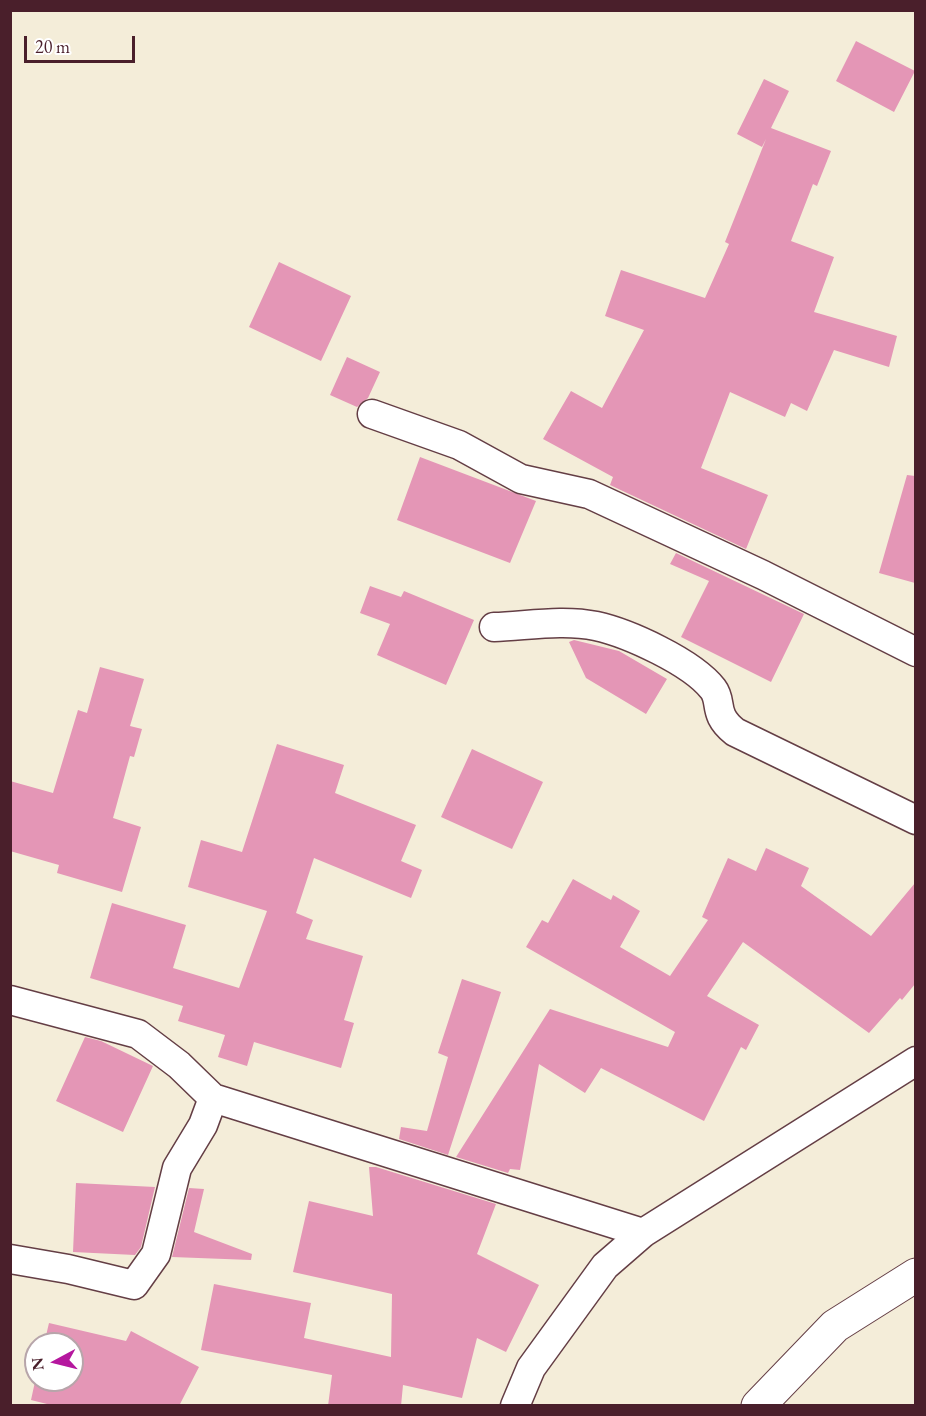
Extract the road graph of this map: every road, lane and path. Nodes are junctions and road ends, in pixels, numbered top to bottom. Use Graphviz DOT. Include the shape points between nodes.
graph roads {
  1 [pos="372,414"];
  2 [pos="494,627"];
  3 [pos="915,652"];
  4 [pos="915,820"];
  5 [pos="10,1000"];
  6 [pos="915,1061"];
  7 [pos="213,1098"];
  8 [pos="643,1233"];
  9 [pos="10,1260"];
  10 [pos="915,1275"];
  11 [pos="514,1406"];
  12 [pos="758,1406"];
  1 -- 3 [label="street" via="459,445 521,479 589,494"];
  2 -- 4 [label="street" via="565,623 595,626 644,644 695,673 714,690 724,724 735,732"];
  5 -- 7 [label="street" via="138,1034 179,1065"];
  6 -- 8 [label="street"];
  7 -- 8 [label="street"];
  7 -- 9 [label="street" via="203,1125 177,1168 156,1254 134,1285"];
  8 -- 11 [label="street" via="605,1266 531,1368"];
  10 -- 12 [label="street" via="835,1326"];
}
